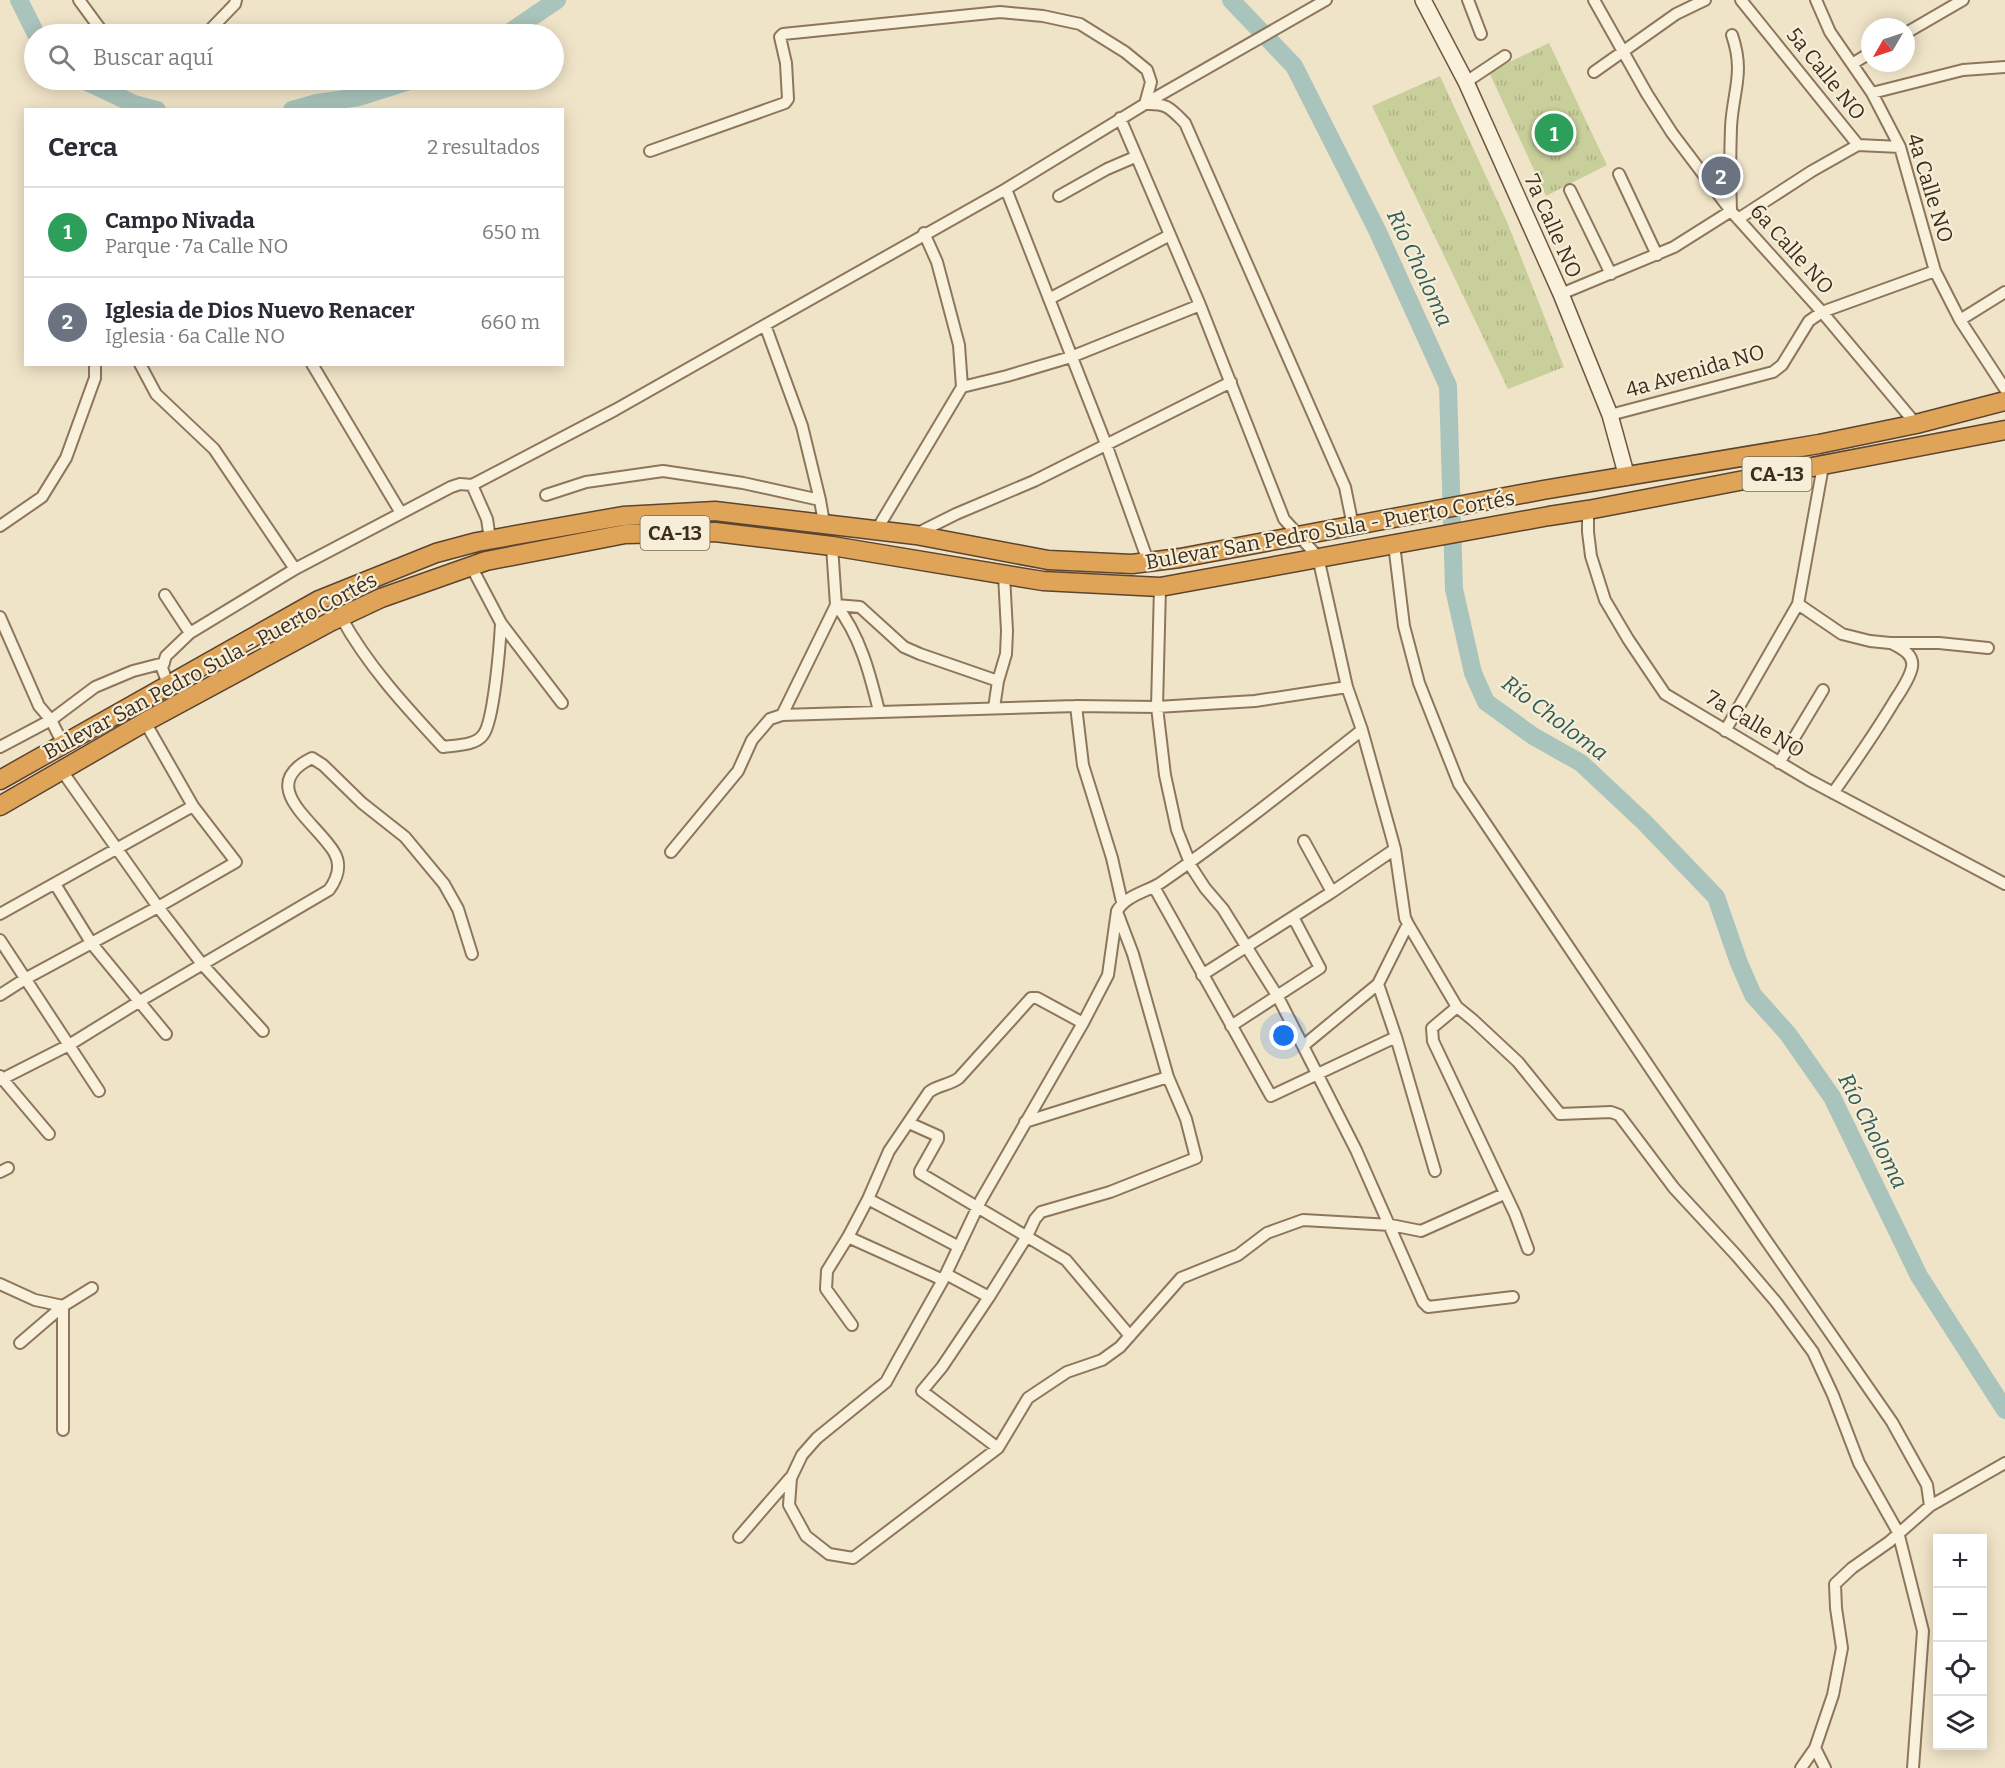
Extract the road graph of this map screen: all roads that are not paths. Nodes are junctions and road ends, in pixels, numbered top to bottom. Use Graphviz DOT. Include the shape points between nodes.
graph roads {
  1 [pos="79,0"];
  2 [pos="236,0"];
  3 [pos="1326,0"];
  4 [pos="1423,0"];
  5 [pos="1469,0"];
  6 [pos="1594,0"];
  7 [pos="1705,0"];
  8 [pos="1741,0"];
  9 [pos="1816,0"];
  10 [pos="1963,0"];
  11 [pos="97,24"];
  12 [pos="216,24"];
  13 [pos="1915,28"];
  14 [pos="1481,34"];
  15 [pos="1732,35"];
  16 [pos="1622,52"];
  17 [pos="1505,56"];
  18 [pos="1861,58"];
  19 [pos="1852,63"];
  20 [pos="2005,67"];
  21 [pos="1594,72"];
  22 [pos="1466,82"];
  23 [pos="1872,93"];
  24 [pos="1145,104"];
  25 [pos="1120,118"];
  26 [pos="1858,145"];
  27 [pos="1900,147"];
  28 [pos="650,151"];
  29 [pos="1135,157"];
  30 [pos="1619,174"];
  31 [pos="1006,189"];
  32 [pos="1570,190"];
  33 [pos="1059,196"];
  34 [pos="1735,215"];
  35 [pos="924,233"];
  36 [pos="1170,235"];
  37 [pos="1657,255"];
  38 [pos="1935,271"];
  39 [pos="1611,274"];
  40 [pos="2005,292"];
  41 [pos="1561,294"];
  42 [pos="1049,299"];
  43 [pos="1200,305"];
  44 [pos="1822,312"];
  45 [pos="1960,320"];
  46 [pos="765,325"];
  47 [pos="1071,357"];
  48 [pos="95,366"];
  49 [pos="141,366"];
  50 [pos="313,366"];
  51 [pos="1231,382"];
  52 [pos="962,387"];
  53 [pos="2005,389"];
  54 [pos="2005,401"];
  55 [pos="1610,415"];
  56 [pos="1916,424"];
  57 [pos="2005,430"];
  58 [pos="1106,444"];
  59 [pos="1823,466"];
  60 [pos="1627,477"];
  61 [pos="472,485"];
  62 [pos="546,495"];
  63 [pos="820,500"];
  64 [pos="1588,510"];
  65 [pos="401,513"];
  66 [pos="824,523"];
  67 [pos="0,526"];
  68 [pos="1353,526"];
  69 [pos="876,531"];
  70 [pos="916,534"];
  71 [pos="1300,537"];
  72 [pos="490,540"];
  73 [pos="1399,543"];
  74 [pos="832,546"];
  75 [pos="1318,557"];
  76 [pos="1148,561"];
  77 [pos="471,566"];
  78 [pos="295,569"];
  79 [pos="1004,575"];
  80 [pos="1160,587"];
  81 [pos="165,595"];
  82 [pos="1798,604"];
  83 [pos="836,605"];
  84 [pos="341,616"];
  85 [pos="0,617"];
  86 [pos="501,623"];
  87 [pos="190,633"];
  88 [pos="1890,643"];
  89 [pos="1988,648"];
  90 [pos="164,663"];
  91 [pos="998,681"];
  92 [pos="168,684"];
  93 [pos="1347,687"];
  94 [pos="1823,690"];
  95 [pos="562,703"];
  96 [pos="1076,706"];
  97 [pos="1157,707"];
  98 [pos="994,708"];
  99 [pos="879,711"];
  100 [pos="782,715"];
  101 [pos="51,720"];
  102 [pos="145,722"];
  103 [pos="1362,729"];
  104 [pos="1725,731"];
  105 [pos="63,744"];
  106 [pos="0,747"];
  107 [pos="1779,763"];
  108 [pos="62,771"];
  109 [pos="0,780"];
  110 [pos="1833,793"];
  111 [pos="0,806"];
  112 [pos="193,806"];
  113 [pos="1304,841"];
  114 [pos="116,848"];
  115 [pos="1395,849"];
  116 [pos="671,852"];
  117 [pos="1191,862"];
  118 [pos="55,884"];
  119 [pos="2005,884"];
  120 [pos="1154,887"];
  121 [pos="1332,892"];
  122 [pos="158,907"];
  123 [pos="1119,907"];
  124 [pos="0,914"];
  125 [pos="1293,917"];
  126 [pos="1408,924"];
  127 [pos="0,940"];
  128 [pos="92,944"];
  129 [pos="1246,945"];
  130 [pos="472,954"];
  131 [pos="202,964"];
  132 [pos="1202,975"];
  133 [pos="25,979"];
  134 [pos="1377,984"];
  135 [pos="0,995"];
  136 [pos="1278,997"];
  137 [pos="139,1002"];
  138 [pos="1457,1007"];
  139 [pos="1083,1023"];
  140 [pos="1232,1026"];
  141 [pos="263,1031"];
  142 [pos="166,1034"];
  143 [pos="1396,1036"];
  144 [pos="69,1045"];
  145 [pos="1303,1046"];
  146 [pos="1317,1073"];
  147 [pos="1168,1077"];
  148 [pos="1,1078"];
  149 [pos="99,1091"];
  150 [pos="1025,1122"];
  151 [pos="909,1123"];
  152 [pos="49,1134"];
  153 [pos="1435,1171"];
  154 [pos="1504,1194"];
  155 [pos="868,1199"];
  156 [pos="977,1207"];
  157 [pos="1390,1225"];
  158 [pos="1027,1236"];
  159 [pos="848,1237"];
  160 [pos="959,1247"];
  161 [pos="1528,1249"];
  162 [pos="945,1277"];
  163 [pos="0,1284"];
  164 [pos="92,1288"];
  165 [pos="989,1297"];
  166 [pos="1513,1298"];
  167 [pos="63,1306"];
  168 [pos="852,1325"];
  169 [pos="1130,1336"];
  170 [pos="20,1343"];
  171 [pos="63,1430"];
  172 [pos="998,1448"];
  173 [pos="2005,1463"];
  174 [pos="791,1478"];
  175 [pos="1930,1506"];
  176 [pos="1898,1532"];
  177 [pos="739,1537"];
  178 [pos="1815,1749"];
  179 [pos="1801,1768"];
  180 [pos="1825,1768"];
  181 [pos="1913,1768"];
  1 -- 11 [label="street"];
  2 -- 12 [label="street"];
  3 -- 24 [label="street"];
  4 -- 22 [label="street, 7a Calle NO"];
  5 -- 14 [label="street"];
  6 -- 16 [label="street, 6a Calle NO"];
  7 -- 16 [label="street" via="1676,14"];
  8 -- 26 [label="street, 5a Calle NO"];
  9 -- 19 [label="street, 4a Calle NO" via="1830,32"];
  10 -- 13 [label="street"];
  15 -- 34 [label="street" via="1739,69 1731,125"];
  16 -- 21 [label="street"];
  16 -- 34 [label="street, 6a Calle NO" via="1672,134"];
  17 -- 22 [label="street"];
  18 -- 19 [label="street"];
  19 -- 23 [label="street, 4a Calle NO"];
  20 -- 23 [label="street" via="1963,70"];
  22 -- 41 [label="street, 7a Calle NO"];
  23 -- 27 [label="street, 4a Calle NO"];
  24 -- 25 [label="street"];
  24 -- 28 [label="street" via="1151,82 1147,70 1080,24 1043,16 988,13 783,34 780,37 788,99 785,103"];
  24 -- 68 [label="street" via="1160,103 1185,123 1345,487"];
  25 -- 29 [label="street"];
  25 -- 31 [label="street"];
  26 -- 27 [label="street"];
  26 -- 34 [label="street"];
  27 -- 38 [label="street, 4a Calle NO"];
  29 -- 33 [label="street"];
  29 -- 36 [label="street"];
  30 -- 37 [label="street"];
  31 -- 35 [label="street"];
  31 -- 42 [label="street"];
  32 -- 39 [label="street"];
  34 -- 37 [label="street"];
  34 -- 44 [label="street, 6a Calle NO"];
  35 -- 46 [label="street"];
  35 -- 52 [label="street" via="938,262 959,345"];
  36 -- 42 [label="street"];
  36 -- 43 [label="street"];
  37 -- 39 [label="street"];
  38 -- 44 [label="street, 4a Avenida NO"];
  38 -- 45 [label="street, 4a Calle NO"];
  39 -- 41 [label="street"];
  40 -- 45 [label="street"];
  41 -- 55 [label="street, 7a Calle NO"];
  42 -- 47 [label="street"];
  43 -- 47 [label="street"];
  43 -- 51 [label="street"];
  44 -- 55 [label="street, 4a Avenida NO" via="1809,321 1782,365 1773,372"];
  44 -- 56 [label="street, 6a Calle NO"];
  45 -- 53 [label="street, 4a Calle NO"];
  46 -- 61 [label="street"];
  46 -- 63 [label="street" via="802,426"];
  47 -- 52 [label="street"];
  47 -- 58 [label="street"];
  48 -- 67 [label="street" via="95,378 66,458 42,496"];
  49 -- 78 [label="street" via="156,394 214,449"];
  50 -- 65 [label="street"];
  51 -- 58 [label="street"];
  51 -- 71 [label="street" via="1284,519"];
  52 -- 69 [label="street"];
  54 -- 56 [label="highway, Bulevar San Pedro Sula - Puerto Cortés / CA-13"];
  55 -- 60 [label="street, 7a Calle NO"];
  56 -- 60 [label="highway, Bulevar San Pedro Sula - Puerto Cortés / CA-13"];
  57 -- 59 [label="highway, Bulevar San Pedro Sula - Puerto Cortés / CA-13"];
  58 -- 70 [label="street"];
  58 -- 76 [label="street"];
  59 -- 64 [label="highway, Bulevar San Pedro Sula - Puerto Cortés / CA-13"];
  59 -- 82 [label="street"];
  60 -- 68 [label="highway, Bulevar San Pedro Sula - Puerto Cortés / CA-13"];
  61 -- 65 [label="street" via="460,484"];
  61 -- 72 [label="street" via="487,519"];
  62 -- 63 [label="street" via="586,482 663,471"];
  63 -- 66 [label="street"];
  64 -- 73 [label="highway, Bulevar San Pedro Sula - Puerto Cortés / CA-13"];
  64 -- 104 [label="street, 7a Calle NO" via="1591,556 1605,600 1628,639 1665,694"];
  65 -- 78 [label="street"];
  66 -- 69 [label="highway, Bulevar San Pedro Sula - Puerto Cortés / CA-13"];
  66 -- 72 [label="highway, Bulevar San Pedro Sula - Puerto Cortés / CA-13" via="716,511 623,516"];
  68 -- 71 [label="highway, Bulevar San Pedro Sula - Puerto Cortés / CA-13"];
  69 -- 70 [label="highway, Bulevar San Pedro Sula - Puerto Cortés / CA-13"];
  70 -- 76 [label="highway, Bulevar San Pedro Sula - Puerto Cortés / CA-13" via="1048,560 1132,564"];
  71 -- 75 [label="street"];
  71 -- 76 [label="highway, Bulevar San Pedro Sula - Puerto Cortés / CA-13"];
  72 -- 92 [label="highway, Bulevar San Pedro Sula - Puerto Cortés / CA-13" via="436,553 319,600"];
  73 -- 75 [label="highway, Bulevar San Pedro Sula - Puerto Cortés / CA-13"];
  73 -- 175 [label="street" via="1404,626 1416,671 1459,784 1892,1422 1927,1485"];
  74 -- 77 [label="highway, Bulevar San Pedro Sula - Puerto Cortés / CA-13" via="715,532 625,534"];
  74 -- 79 [label="highway, Bulevar San Pedro Sula - Puerto Cortés / CA-13"];
  74 -- 83 [label="street"];
  75 -- 80 [label="highway, Bulevar San Pedro Sula - Puerto Cortés / CA-13"];
  75 -- 93 [label="street"];
  77 -- 84 [label="highway, Bulevar San Pedro Sula - Puerto Cortés / CA-13"];
  77 -- 86 [label="street"];
  78 -- 87 [label="street"];
  79 -- 80 [label="highway, Bulevar San Pedro Sula - Puerto Cortés / CA-13"];
  79 -- 91 [label="street" via="1006,654"];
  80 -- 97 [label="street"];
  81 -- 87 [label="street"];
  82 -- 88 [label="street" via="1842,634"];
  82 -- 104 [label="street"];
  83 -- 91 [label="street" via="860,607 904,646 920,654"];
  83 -- 99 [label="street" via="852,627"];
  83 -- 100 [label="street"];
  84 -- 86 [label="street" via="354,641 443,747 483,736 489,723"];
  84 -- 102 [label="highway, Bulevar San Pedro Sula - Puerto Cortés / CA-13"];
  85 -- 101 [label="street" via="39,706"];
  86 -- 95 [label="street"];
  87 -- 90 [label="street" via="166,656"];
  88 -- 89 [label="street"];
  88 -- 110 [label="street" via="1911,656 1912,667 1875,734"];
  90 -- 92 [label="street"];
  90 -- 101 [label="street" via="95,687"];
  91 -- 98 [label="street"];
  92 -- 105 [label="highway, Bulevar San Pedro Sula - Puerto Cortés / CA-13"];
  93 -- 97 [label="street" via="1255,701"];
  93 -- 103 [label="street"];
  94 -- 107 [label="street"];
  96 -- 97 [label="street"];
  96 -- 98 [label="street"];
  96 -- 123 [label="street" via="1083,765 1112,858"];
  97 -- 117 [label="street" via="1165,775 1177,830"];
  98 -- 99 [label="street"];
  99 -- 100 [label="street"];
  100 -- 116 [label="street" via="770,719 752,740 738,771"];
  101 -- 105 [label="street"];
  101 -- 106 [label="street"];
  102 -- 108 [label="highway, Bulevar San Pedro Sula - Puerto Cortés / CA-13"];
  102 -- 112 [label="street"];
  103 -- 115 [label="street"];
  103 -- 117 [label="street"];
  104 -- 107 [label="street, 7a Calle NO"];
  105 -- 109 [label="highway, Bulevar San Pedro Sula - Puerto Cortés / CA-13"];
  107 -- 110 [label="street, 7a Calle NO"];
  108 -- 111 [label="highway, Bulevar San Pedro Sula - Puerto Cortés / CA-13"];
  108 -- 114 [label="street"];
  110 -- 119 [label="street, 7a Calle NO"];
  112 -- 114 [label="street"];
  112 -- 122 [label="street" via="236,862"];
  113 -- 121 [label="street"];
  114 -- 118 [label="street"];
  114 -- 122 [label="street"];
  115 -- 121 [label="street"];
  115 -- 126 [label="street"];
  117 -- 120 [label="street"];
  117 -- 129 [label="street"];
  118 -- 124 [label="street"];
  118 -- 128 [label="street"];
  120 -- 123 [label="street"];
  120 -- 132 [label="street"];
  121 -- 125 [label="street"];
  122 -- 128 [label="street"];
  122 -- 131 [label="street"];
  123 -- 139 [label="street" via="1107,975"];
  123 -- 147 [label="street"];
  125 -- 129 [label="street"];
  125 -- 136 [label="street" via="1320,968"];
  126 -- 134 [label="street"];
  126 -- 138 [label="street"];
  127 -- 133 [label="street"];
  128 -- 133 [label="street"];
  128 -- 137 [label="street"];
  129 -- 132 [label="street"];
  129 -- 136 [label="street"];
  130 -- 131 [label="street" via="458,909 444,884 405,837 312,758 298,765 290,777 288,794 334,852 339,868 335,881 328,890"];
  131 -- 137 [label="street"];
  131 -- 141 [label="street"];
  132 -- 140 [label="street"];
  133 -- 135 [label="street"];
  133 -- 144 [label="street"];
  134 -- 143 [label="street"];
  134 -- 145 [label="street"];
  136 -- 140 [label="street"];
  136 -- 145 [label="street"];
  137 -- 142 [label="street"];
  137 -- 144 [label="street"];
  138 -- 154 [label="street" via="1432,1028 1433,1041"];
  138 -- 176 [label="street" via="1518,1062 1560,1114 1618,1115 1674,1188 1776,1302 1813,1352 1859,1463"];
  139 -- 150 [label="street"];
  139 -- 151 [label="street" via="1031,998 959,1078 929,1092"];
  140 -- 146 [label="street" via="1271,1096"];
  143 -- 146 [label="street"];
  143 -- 153 [label="street"];
  144 -- 148 [label="street"];
  144 -- 149 [label="street"];
  145 -- 146 [label="street"];
  146 -- 157 [label="street"];
  147 -- 150 [label="street"];
  147 -- 158 [label="street" via="1186,1119 1196,1158 1110,1192 1041,1212"];
  148 -- 152 [label="street"];
  150 -- 156 [label="street"];
  151 -- 155 [label="street" via="889,1151"];
  151 -- 156 [label="street" via="938,1136 920,1173"];
  154 -- 157 [label="street" via="1421,1231"];
  154 -- 161 [label="street"];
  155 -- 159 [label="street"];
  155 -- 160 [label="street"];
  156 -- 158 [label="street"];
  156 -- 160 [label="street"];
  157 -- 166 [label="street" via="1428,1306"];
  157 -- 169 [label="street" via="1303,1220 1267,1233 1238,1255 1181,1278"];
  158 -- 165 [label="street"];
  158 -- 169 [label="street" via="1066,1260"];
  159 -- 162 [label="street"];
  159 -- 168 [label="street" via="826,1271 826,1289"];
  160 -- 162 [label="street"];
  162 -- 165 [label="street"];
  162 -- 174 [label="street" via="886,1382 817,1438 802,1455"];
  163 -- 167 [label="street" via="35,1300"];
  164 -- 167 [label="street"];
  165 -- 172 [label="street" via="922,1391"];
  167 -- 170 [label="street"];
  167 -- 171 [label="street"];
  169 -- 172 [label="street" via="1102,1360 1067,1372 1028,1398"];
  172 -- 174 [label="street" via="853,1558 829,1554 806,1536 789,1505"];
  173 -- 175 [label="street"];
  174 -- 177 [label="street"];
  175 -- 176 [label="street"];
  176 -- 178 [label="street" via="1835,1584 1842,1648 1833,1695"];
  176 -- 181 [label="street" via="1923,1631"];
  178 -- 179 [label="street"];
  178 -- 180 [label="street"];
}
